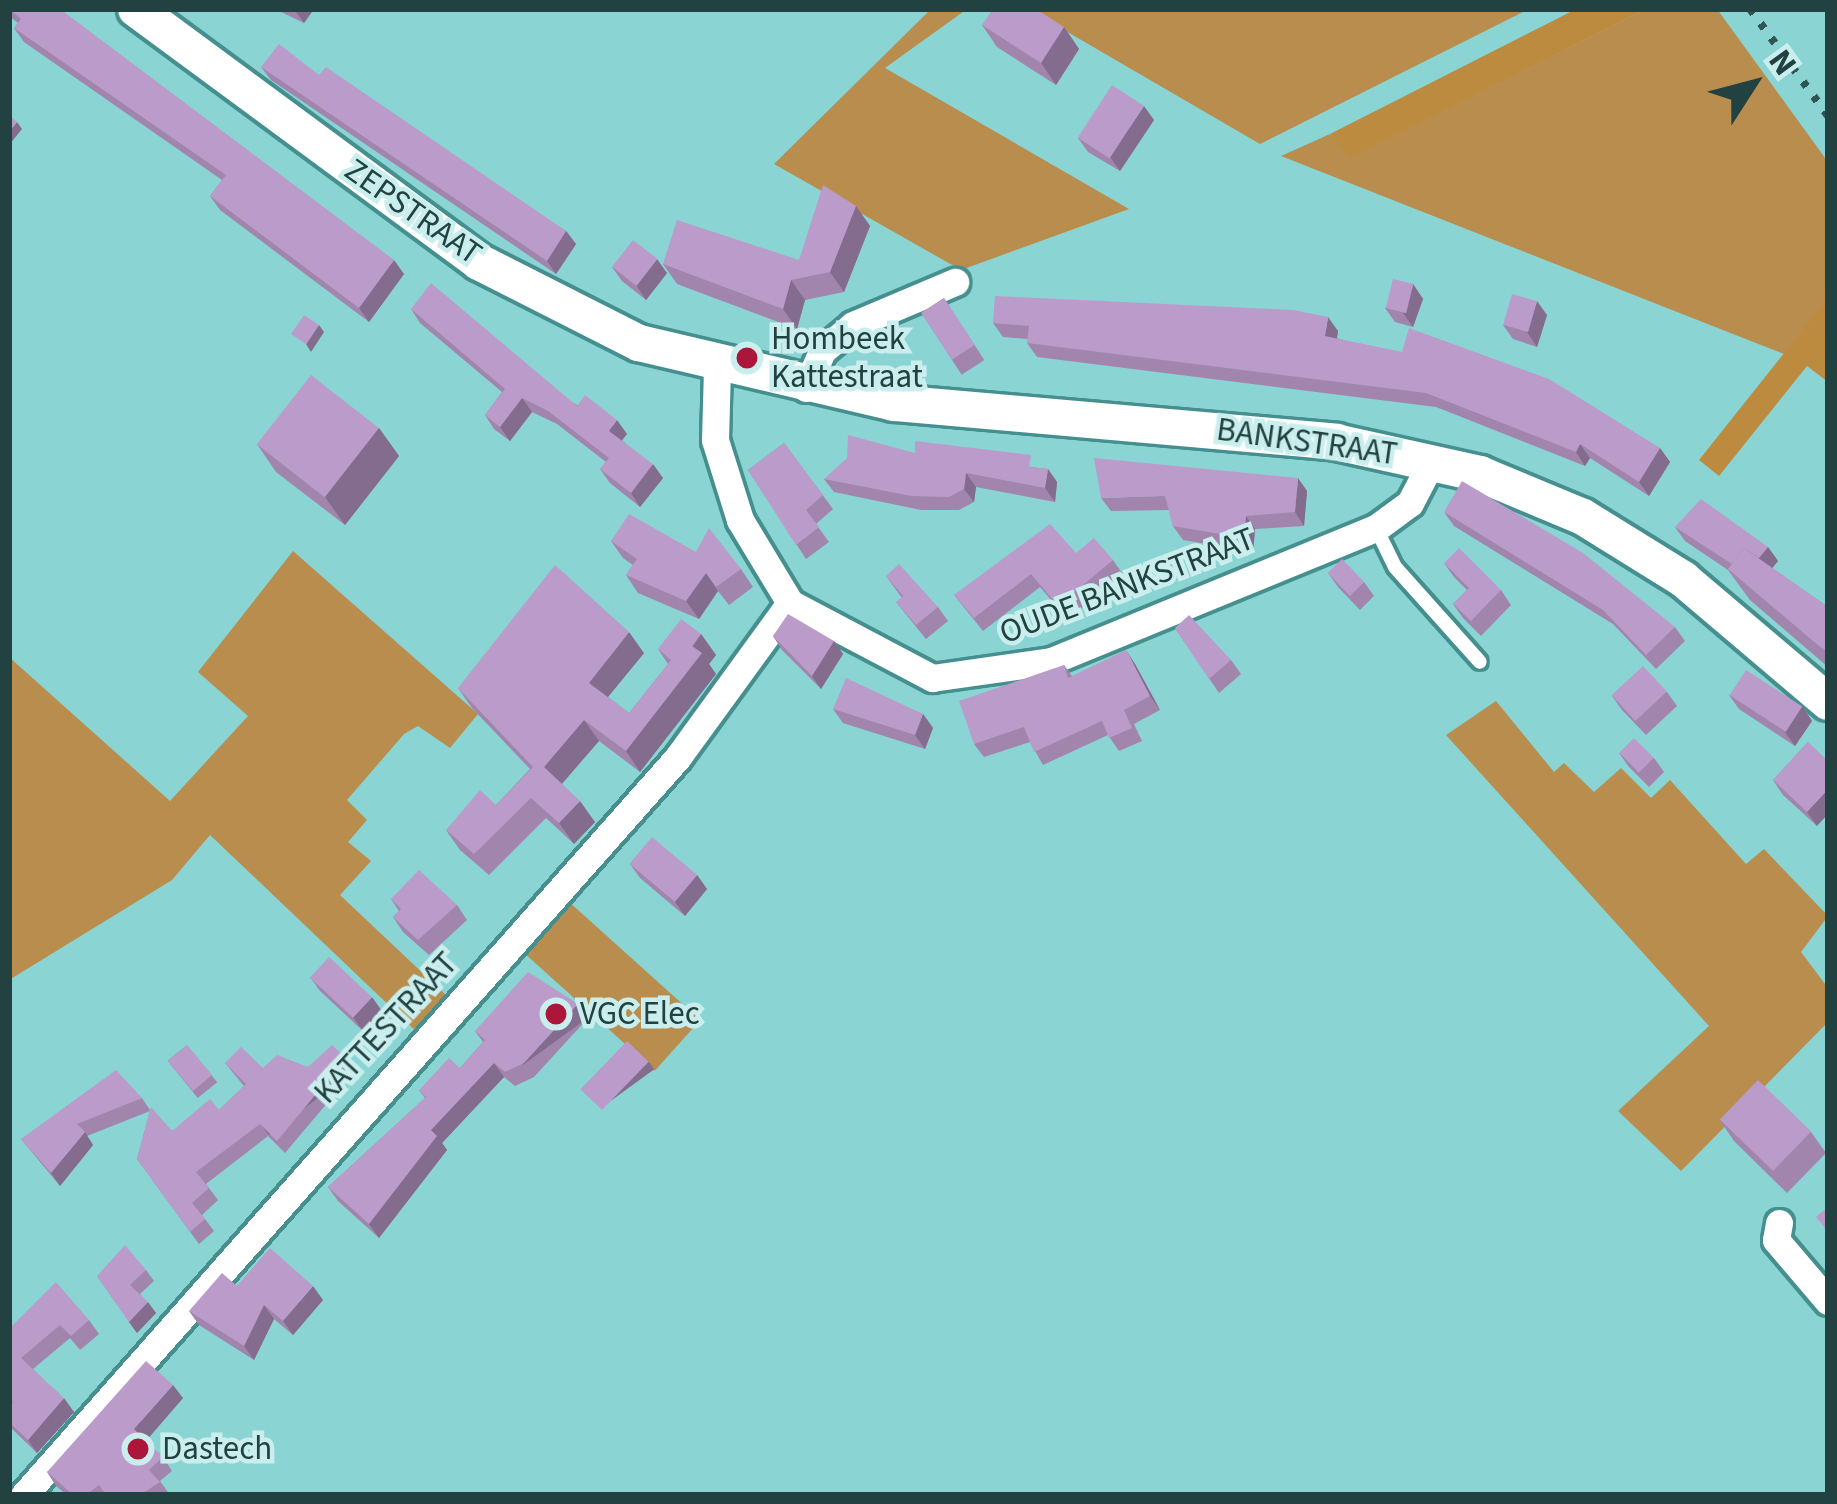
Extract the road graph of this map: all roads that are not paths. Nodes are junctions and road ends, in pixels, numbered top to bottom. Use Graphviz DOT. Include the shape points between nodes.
graph roads {
  1 [pos="136,9"];
  2 [pos="955,282"];
  3 [pos="718,368"];
  4 [pos="806,388"];
  5 [pos="1432,460"];
  6 [pos="1376,528"];
  7 [pos="790,603"];
  8 [pos="1480,662"];
  9 [pos="1828,702"];
  10 [pos="1779,1223"];
  11 [pos="1828,1301"];
  12 [pos="24,1495"];
  1 -- 3 [label="street, ZEPSTRAAT" via="479,262 639,343"];
  2 -- 4 [label="street" via="854,325 822,351"];
  3 -- 4 [label="street, BANKSTRAAT"];
  3 -- 7 [label="street" via="715,440 740,520"];
  4 -- 5 [label="street, BANKSTRAAT"];
  5 -- 6 [label="street, OUDE BANKSTRAAT" via="1410,503"];
  5 -- 9 [label="street, BANKSTRAAT" via="1531,494 1633,547"];
  6 -- 7 [label="street, OUDE BANKSTRAAT" via="1051,661 983,677 932,678"];
  6 -- 8 [label="lane" via="1395,568"];
  7 -- 12 [label="street, KATTESTRAAT" via="704,727"];
  10 -- 11 [label="street" via="1791,1258"];
}
